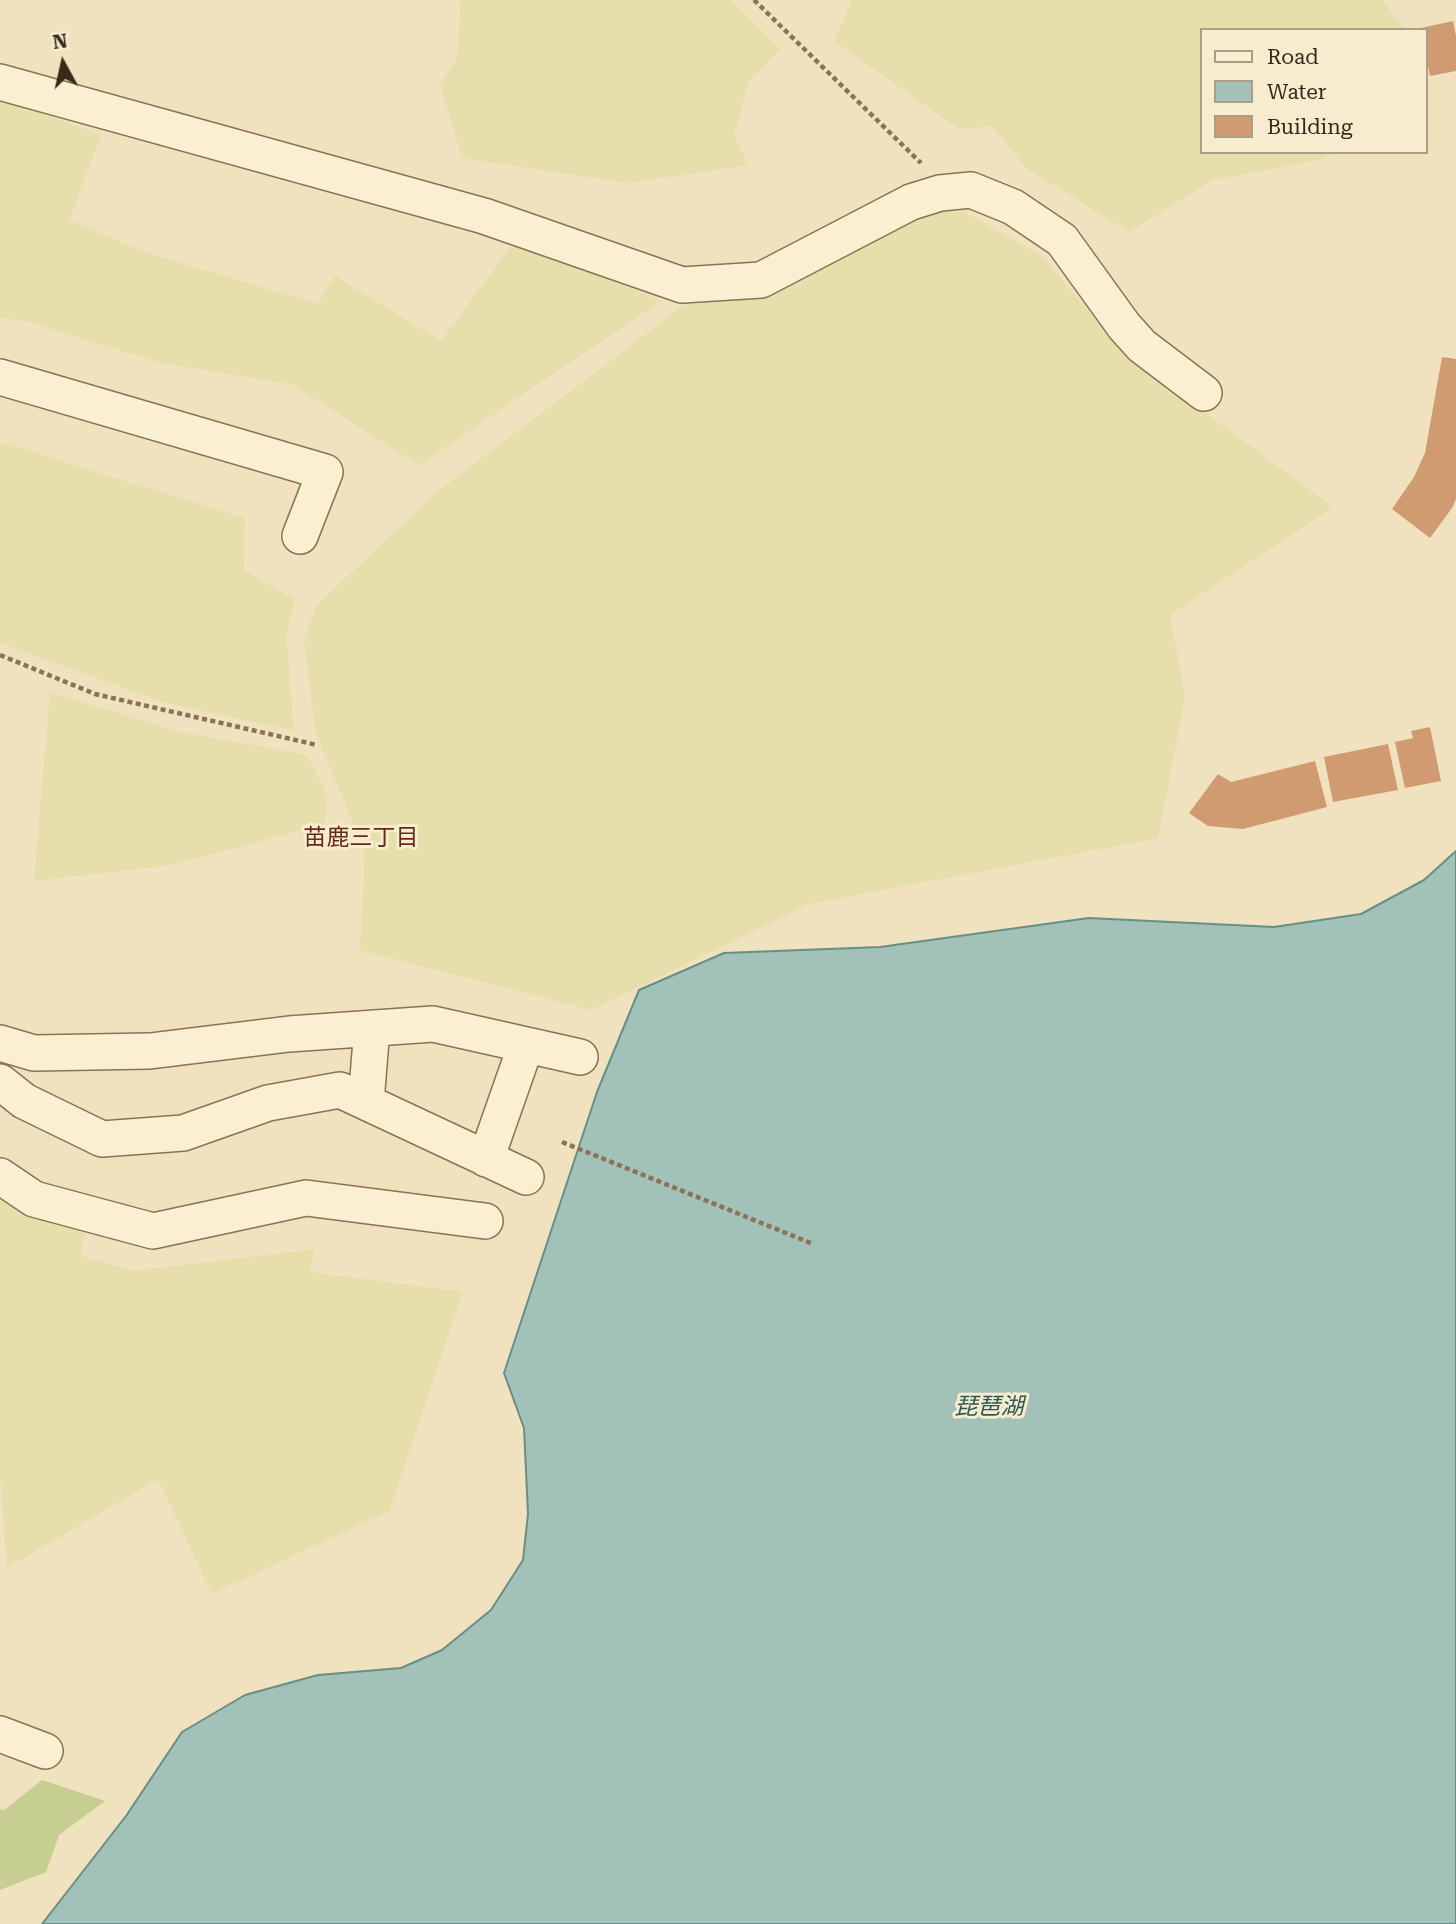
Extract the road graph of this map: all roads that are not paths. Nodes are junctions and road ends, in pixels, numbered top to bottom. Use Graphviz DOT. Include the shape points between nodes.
graph roads {
  1 [pos="0,82"];
  2 [pos="0,377"];
  3 [pos="1204,393"];
  4 [pos="300,536"];
  5 [pos="372,1028"];
  6 [pos="0,1043"];
  7 [pos="526,1045"];
  8 [pos="580,1057"];
  9 [pos="0,1083"];
  10 [pos="366,1102"];
  11 [pos="486,1159"];
  12 [pos="0,1176"];
  13 [pos="526,1177"];
  14 [pos="485,1221"];
  15 [pos="0,1734"];
  16 [pos="45,1751"];
  1 -- 3 [label="street" via="484,216 681,285 761,281 911,202 971,190 1013,207 1062,240 1124,326"];
  2 -- 4 [label="street" via="325,472"];
  5 -- 6 [label="street" via="149,1051 34,1052"];
  5 -- 7 [label="street" via="433,1024"];
  5 -- 10 [label="street"];
  7 -- 8 [label="street"];
  7 -- 11 [label="street"];
  9 -- 10 [label="street" via="24,1101 102,1139 183,1133 268,1103 340,1090"];
  10 -- 11 [label="street"];
  11 -- 13 [label="street"];
  12 -- 14 [label="street" via="34,1199 153,1231 306,1198"];
  15 -- 16 [label="street"];
}
